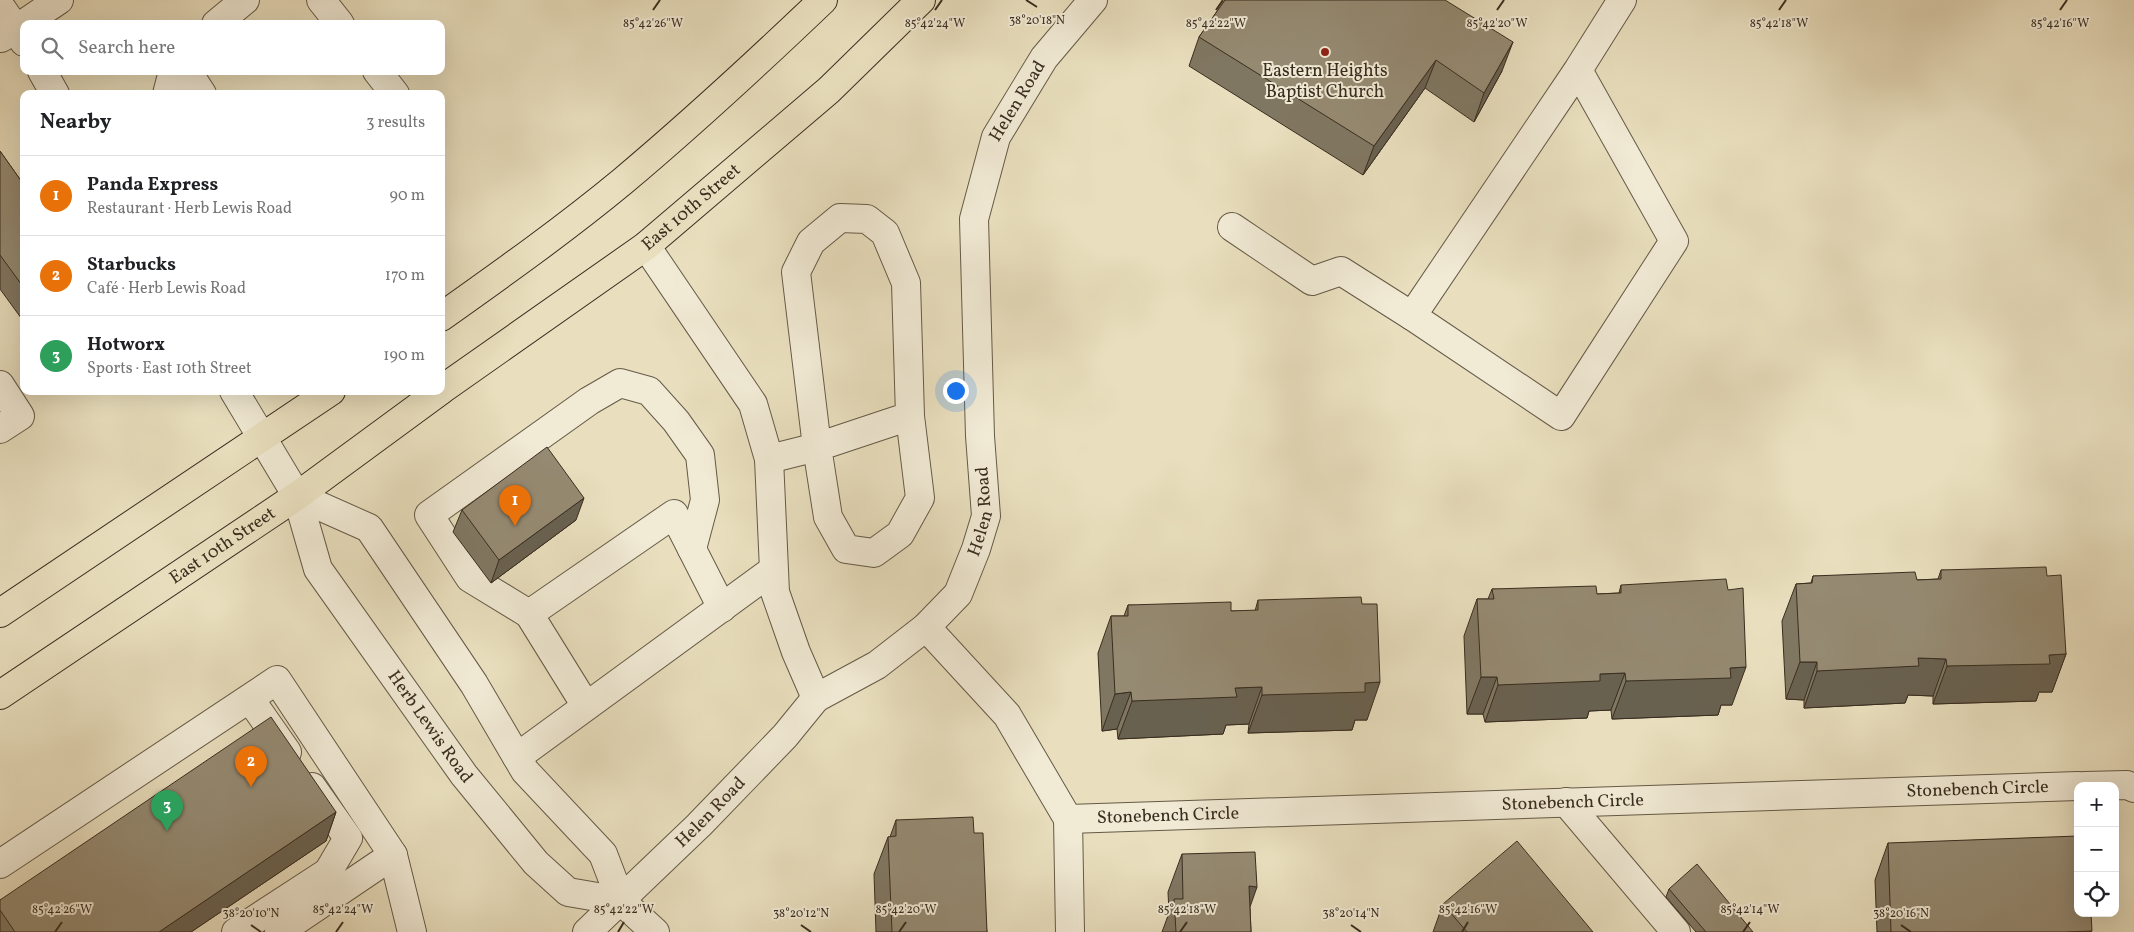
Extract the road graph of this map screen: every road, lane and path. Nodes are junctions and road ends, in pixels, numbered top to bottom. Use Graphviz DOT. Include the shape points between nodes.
graph roads {
  1 [pos="59,0"];
  2 [pos="245,0"];
  3 [pos="321,0"];
  4 [pos="823,0"];
  5 [pos="921,0"];
  6 [pos="1093,0"];
  7 [pos="1622,0"];
  8 [pos="0,6"];
  9 [pos="34,20"];
  10 [pos="221,20"];
  11 [pos="337,20"];
  12 [pos="13,37"];
  13 [pos="1578,70"];
  14 [pos="44,75"];
  15 [pos="172,75"];
  16 [pos="190,75"];
  17 [pos="380,75"];
  18 [pos="53,90"];
  19 [pos="168,90"];
  20 [pos="199,90"];
  21 [pos="392,90"];
  22 [pos="1232,227"];
  23 [pos="646,246"];
  24 [pos="445,314"];
  25 [pos="1412,316"];
  26 [pos="0,386"];
  27 [pos="445,387"];
  28 [pos="236,395"];
  29 [pos="325,395"];
  30 [pos="435,395"];
  31 [pos="910,416"];
  32 [pos="0,429"];
  33 [pos="262,438"];
  34 [pos="817,447"];
  35 [pos="769,459"];
  36 [pos="297,496"];
  37 [pos="692,549"];
  38 [pos="774,570"];
  39 [pos="722,608"];
  40 [pos="0,613"];
  41 [pos="529,614"];
  42 [pos="926,627"];
  43 [pos="0,695"];
  44 [pos="816,698"];
  45 [pos="250,699"];
  46 [pos="586,706"];
  47 [pos="517,757"];
  48 [pos="2119,785"];
  49 [pos="2074,786"];
  50 [pos="2134,788"];
  51 [pos="1566,802"];
  52 [pos="1068,818"];
  53 [pos="393,855"];
  54 [pos="0,864"];
  55 [pos="621,901"];
  56 [pos="236,932"];
  57 [pos="279,932"];
  58 [pos="412,932"];
  59 [pos="587,932"];
  60 [pos="655,932"];
  61 [pos="1070,932"];
  62 [pos="1676,932"];
  1 -- 9 [label="street"];
  2 -- 10 [label="street"];
  3 -- 11 [label="street"];
  4 -- 24 [label="main road" via="623,181 530,254"];
  5 -- 23 [label="main road, East 10th Street" via="830,90"];
  6 -- 42 [label="street, Helen Road" via="1044,58 1018,98 996,137 985,172 974,219 980,436 986,516 958,594"];
  7 -- 13 [label="street"];
  8 -- 12 [label="street"];
  13 -- 25 [label="street"];
  13 -- 25 [label="street" via="1674,241 1561,416"];
  14 -- 18 [label="street"];
  15 -- 19 [label="street"];
  16 -- 20 [label="street"];
  17 -- 21 [label="street"];
  22 -- 25 [label="street" via="1312,281 1341,271"];
  23 -- 27 [label="main road, East 10th Street"];
  23 -- 35 [label="street" via="753,404"];
  26 -- 32 [label="street" via="20,416"];
  28 -- 33 [label="street, Herb Lewis Road"];
  29 -- 33 [label="main road"];
  30 -- 36 [label="main road, East 10th Street"];
  31 -- 34 [label="street"];
  31 -- 34 [label="street" via="920,498 900,534 874,553 846,549 828,517"];
  31 -- 34 [label="street" via="906,283 885,233 867,219 840,218 811,242 796,272"];
  33 -- 36 [label="street, Herb Lewis Road"];
  33 -- 40 [label="main road"];
  34 -- 35 [label="street"];
  35 -- 38 [label="street"];
  36 -- 43 [label="main road, East 10th Street"];
  36 -- 47 [label="street" via="369,528 474,684"];
  36 -- 55 [label="street, Herb Lewis Road" via="318,569 464,775 536,863 568,892"];
  37 -- 39 [label="street"];
  37 -- 41 [label="street" via="674,514"];
  37 -- 41 [label="street" via="706,500 700,455 676,421 649,392 620,384 588,401 429,515 470,578"];
  38 -- 39 [label="street"];
  38 -- 44 [label="street" via="774,592"];
  39 -- 46 [label="street"];
  41 -- 46 [label="street"];
  42 -- 44 [label="street, Helen Road" via="877,664"];
  42 -- 52 [label="street" via="1007,716"];
  44 -- 55 [label="street, Helen Road" via="785,736 706,819"];
  45 -- 53 [label="street" via="277,680"];
  45 -- 54 [label="street"];
  45 -- 56 [label="street" via="348,838 328,872"];
  46 -- 47 [label="street"];
  47 -- 55 [label="street" via="525,771 603,854"];
  48 -- 50 [label="street"];
  49 -- 51 [label="street, Stonebench Circle"];
  51 -- 52 [label="street, Stonebench Circle"];
  51 -- 62 [label="street"];
  52 -- 61 [label="street"];
  53 -- 57 [label="street"];
  53 -- 58 [label="street"];
  55 -- 59 [label="street, Helen Road"];
  55 -- 60 [label="street"];
}
